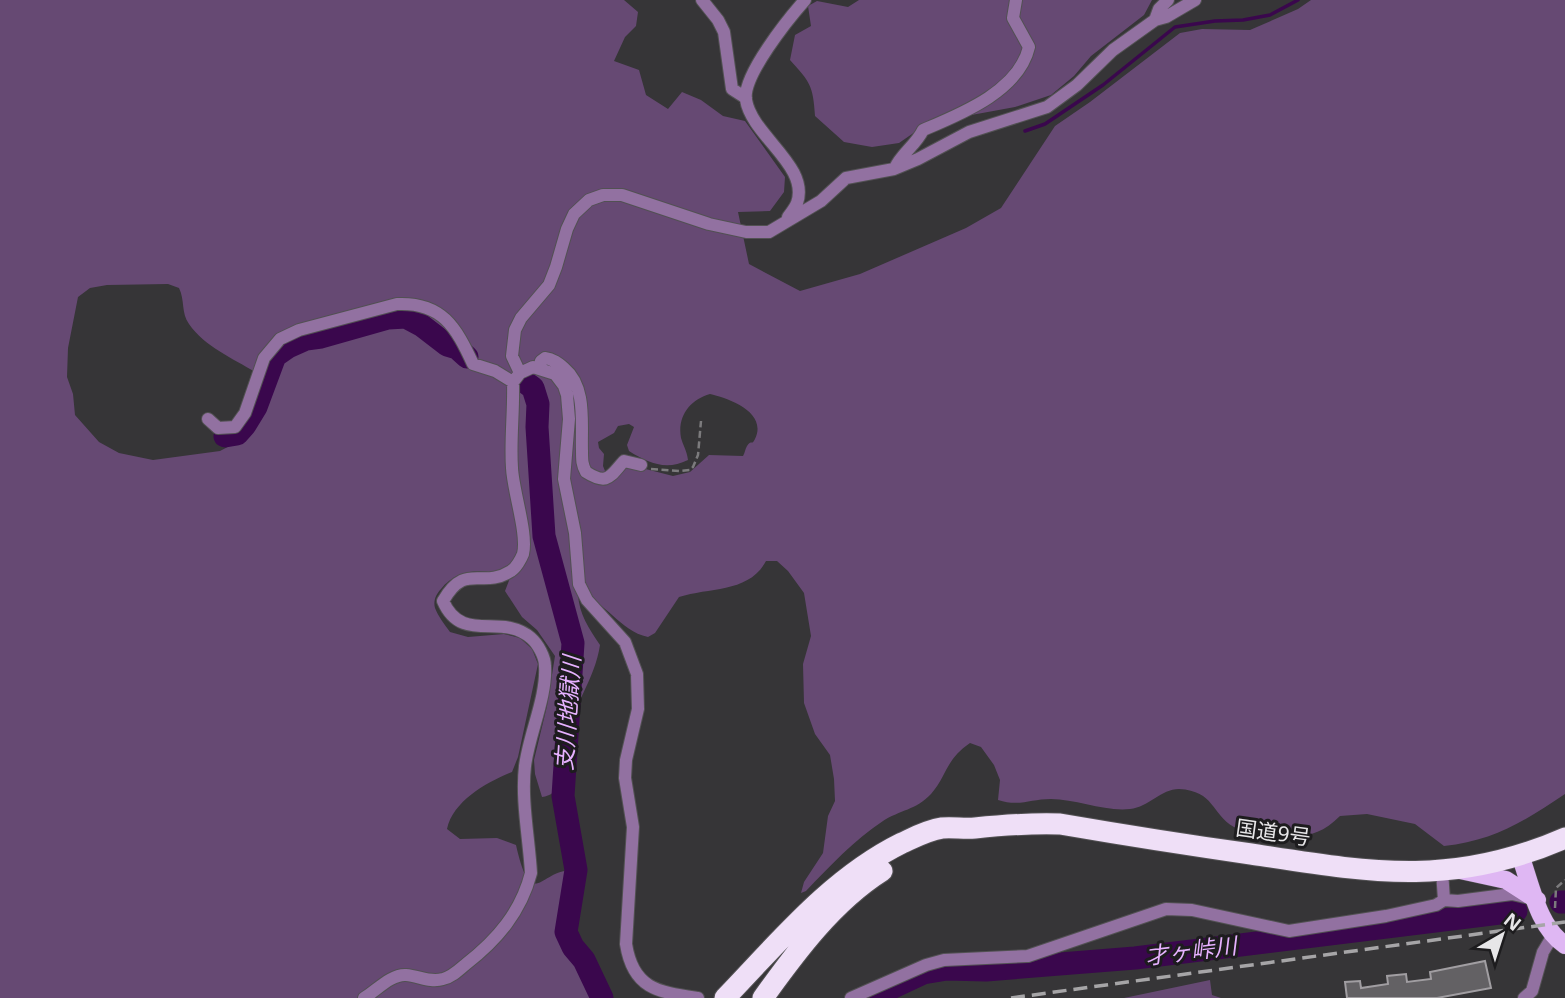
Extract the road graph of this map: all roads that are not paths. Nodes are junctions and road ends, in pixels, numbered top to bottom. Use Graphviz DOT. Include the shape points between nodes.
graph roads {
  1 [pos="702,0"];
  2 [pos="805,0"];
  3 [pos="1016,0"];
  4 [pos="1168,0"];
  5 [pos="1195,0"];
  6 [pos="1155,20"];
  7 [pos="746,98"];
  8 [pos="895,169"];
  9 [pos="786,220"];
  10 [pos="539,368"];
  11 [pos="517,377"];
  12 [pos="208,419"];
  13 [pos="641,465"];
  14 [pos="971,828"];
  15 [pos="1565,838"];
  16 [pos="1520,855"];
  17 [pos="1450,870"];
  18 [pos="1444,900"];
  19 [pos="1537,901"];
  20 [pos="1559,941"];
  21 [pos="364,998"];
  22 [pos="698,998"];
  23 [pos="725,998"];
  24 [pos="763,998"];
  25 [pos="851,998"];
  26 [pos="1524,998"];
  1 -- 7 [label="street" via="724,32 732,89"];
  2 -- 7 [label="street" via="762,58"];
  3 -- 8 [label="street" via="1013,18 1030,47 1019,71 988,99 923,131"];
  4 -- 6 [label="street"];
  5 -- 6 [label="street"];
  6 -- 8 [label="street" via="1047,107 969,132"];
  7 -- 9 [label="street" via="758,128 791,167 797,185 797,202"];
  8 -- 9 [label="street" via="846,178 821,201"];
  9 -- 11 [label="street" via="769,232 746,232 622,195 589,200 574,214 549,285 515,330 512,356"];
  10 -- 11 [label="street"];
  10 -- 13 [label="street" via="541,361 551,359 577,382 581,460 586,472 603,479 612,476 624,461"];
  10 -- 22 [label="street" via="555,374 568,395 564,479 579,584 587,600 625,642 637,674 638,709 625,779 633,827 628,958 646,984 668,994"];
  11 -- 12 [label="street" via="473,364 457,332 427,307 397,304 280,339 264,358 245,413 235,427 218,428"];
  11 -- 21 [label="street" via="512,467 523,554 514,570 499,577 461,578 443,601 459,623 522,631 545,662 524,767 531,873 507,926 452,976 425,980 404,975"];
  14 -- 17 [label="highway, 国道9号" via="1060,824 1361,870"];
  14 -- 23 [label="highway, 国道9号" via="921,834 851,875 814,906"];
  14 -- 24 [label="highway, 国道9号" via="907,855 864,882 824,919"];
  15 -- 16 [label="highway, 国道9号"];
  16 -- 17 [label="highway, 国道9号"];
  16 -- 19 [label="main road"];
  17 -- 18 [label="street"];
  17 -- 19 [label="main road" via="1506,880"];
  18 -- 19 [label="street" via="1512,894"];
  18 -- 25 [label="street" via="1386,916 1289,931 1192,910 1166,909 1028,956 926,965"];
  19 -- 20 [label="main road"];
  20 -- 26 [label="street" via="1543,952 1532,990"];
}
